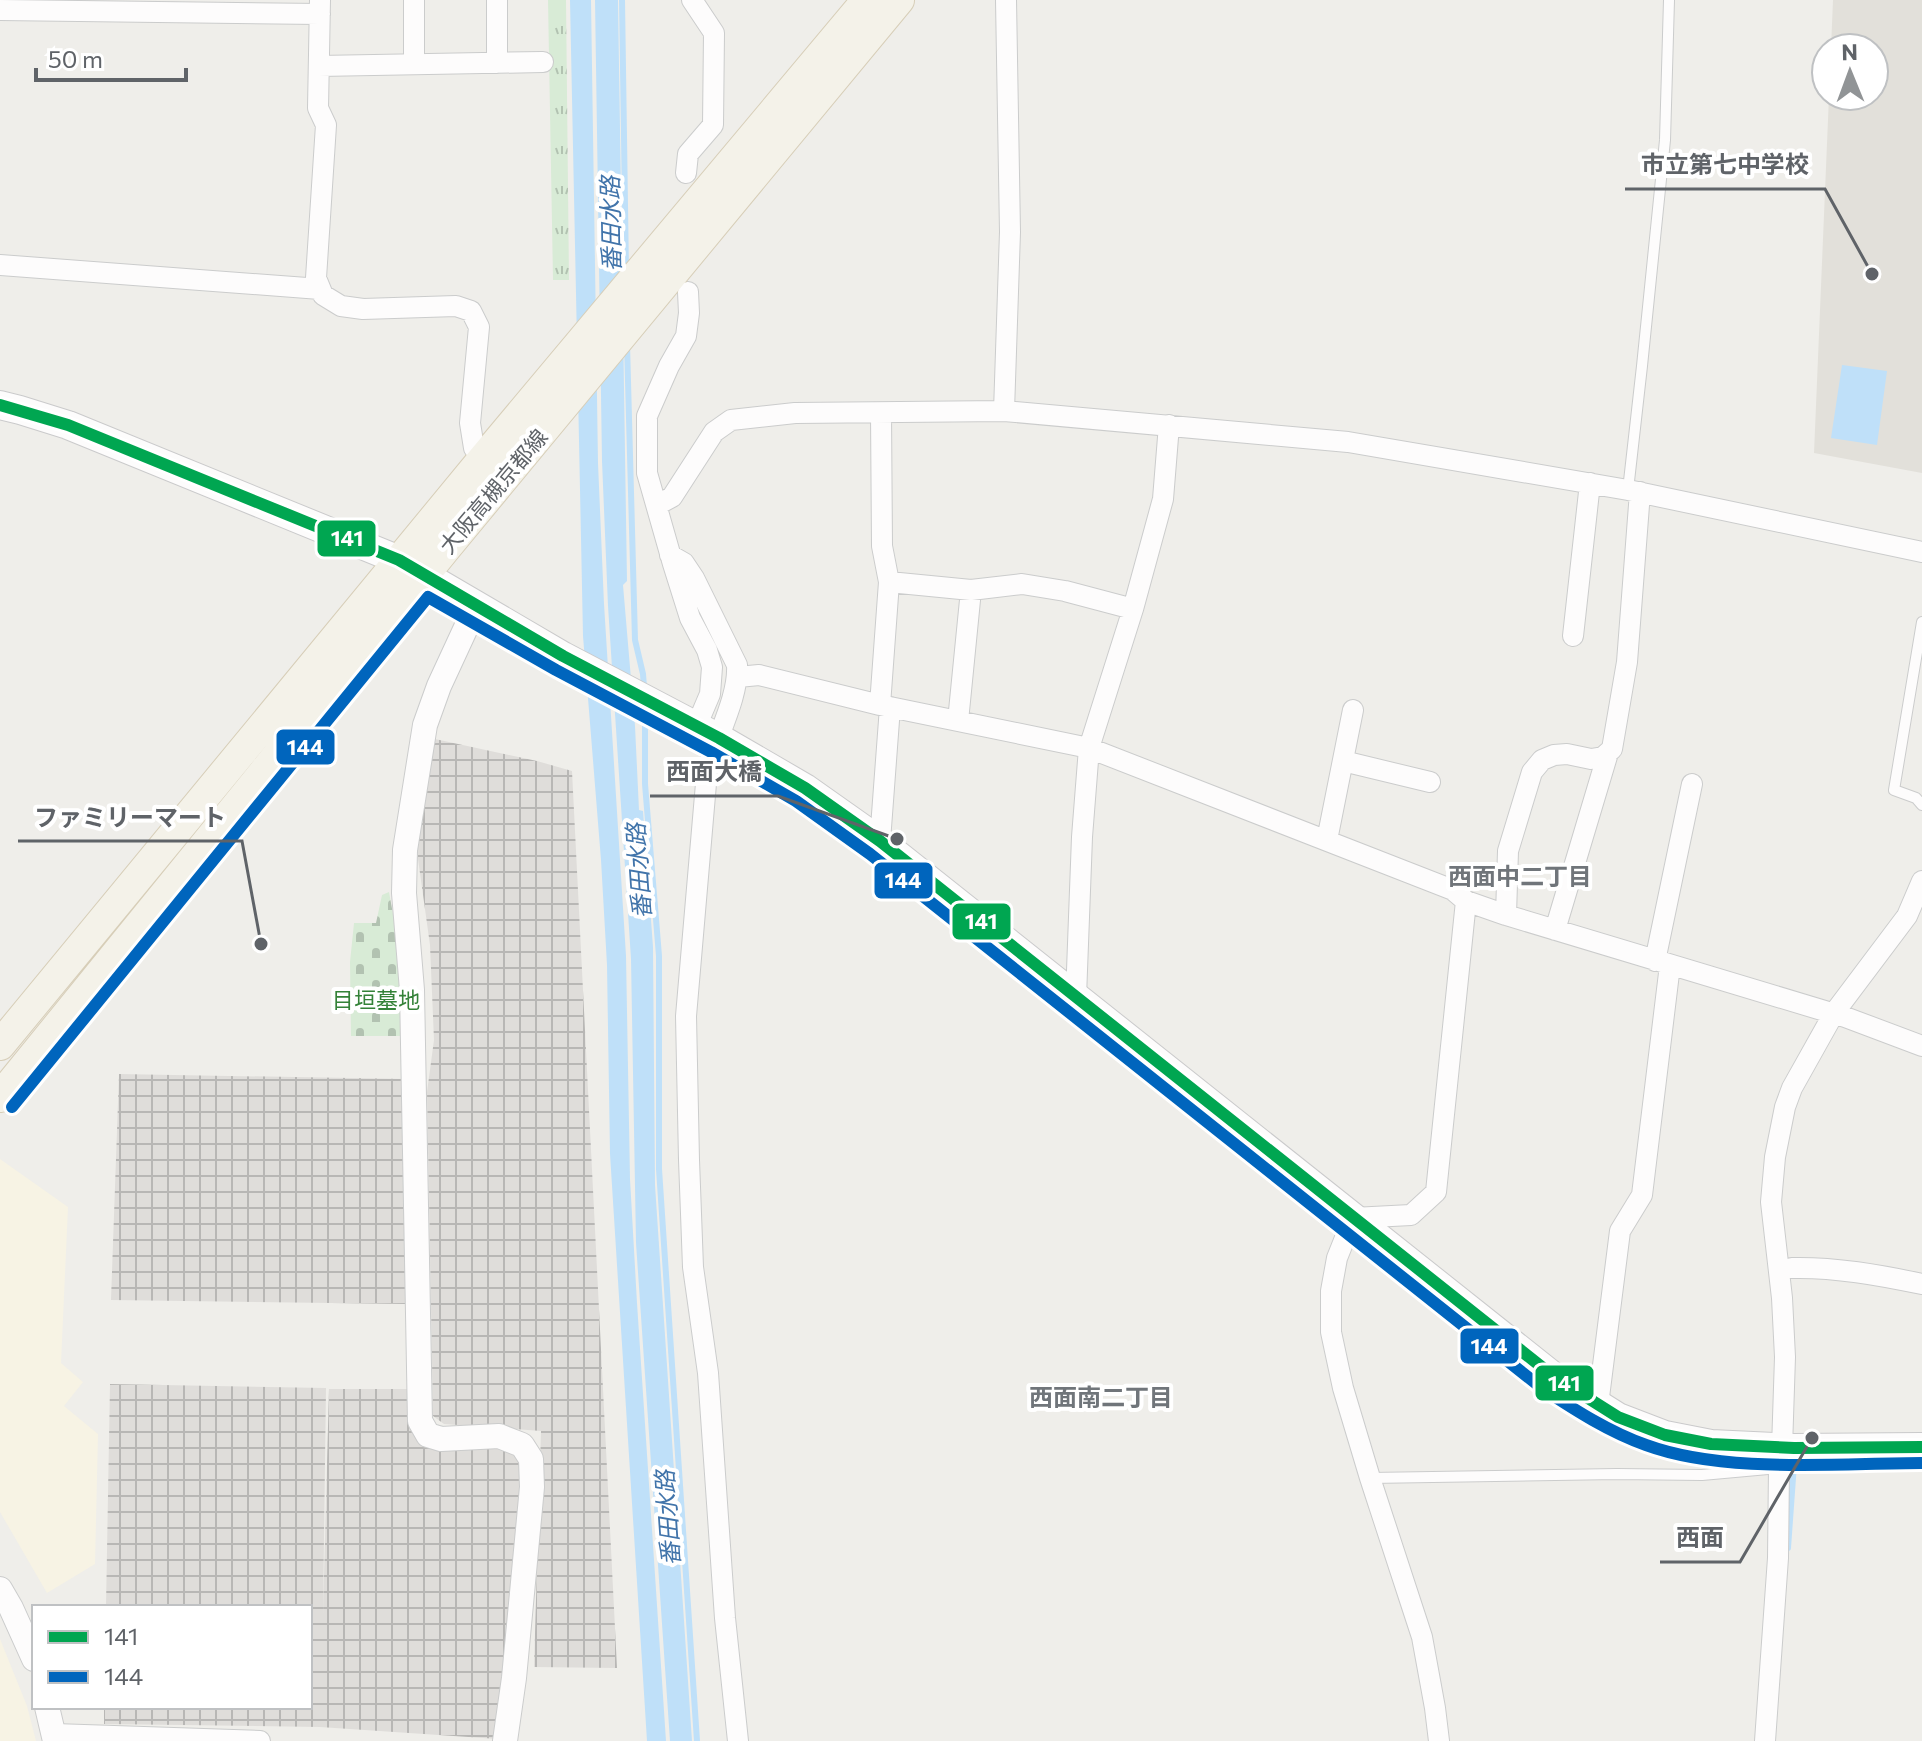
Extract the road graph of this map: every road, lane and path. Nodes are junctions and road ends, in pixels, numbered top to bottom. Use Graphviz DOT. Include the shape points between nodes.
graph roads {
  1 [pos="414,0"];
  2 [pos="497,0"];
  3 [pos="692,0"];
  4 [pos="867,0"];
  5 [pos="899,0"];
  6 [pos="1006,0"];
  7 [pos="1669,0"];
  8 [pos="119,6"];
  9 [pos="320,7"];
  10 [pos="0,10"];
  11 [pos="543,62"];
  12 [pos="497,63"];
  13 [pos="414,64"];
  14 [pos="319,66"];
  15 [pos="686,173"];
  16 [pos="0,265"];
  17 [pos="320,289"];
  18 [pos="688,292"];
  19 [pos="0,405"];
  20 [pos="1004,411"];
  21 [pos="881,413"];
  22 [pos="1169,425"];
  23 [pos="482,460"];
  24 [pos="1590,483"];
  25 [pos="1634,491"];
  26 [pos="657,505"];
  27 [pos="1922,552"];
  28 [pos="670,555"];
  29 [pos="411,568"];
  30 [pos="889,582"];
  31 [pos="971,590"];
  32 [pos="476,606"];
  33 [pos="1133,609"];
  34 [pos="1922,622"];
  35 [pos="1573,636"];
  36 [pos="738,677"];
  37 [pos="885,706"];
  38 [pos="1353,710"];
  39 [pos="958,721"];
  40 [pos="708,732"];
  41 [pos="1089,748"];
  42 [pos="1608,753"];
  43 [pos="1343,761"];
  44 [pos="1430,782"];
  45 [pos="1692,784"];
  46 [pos="1922,805"];
  47 [pos="1327,840"];
  48 [pos="880,841"];
  49 [pos="1922,881"];
  50 [pos="1466,901"];
  51 [pos="1506,915"];
  52 [pos="1555,930"];
  53 [pos="1663,963"];
  54 [pos="1076,997"];
  55 [pos="1834,1013"];
  56 [pos="0,1045"];
  57 [pos="1922,1046"];
  58 [pos="0,1097"];
  59 [pos="1353,1218"];
  60 [pos="1792,1268"];
  61 [pos="1922,1284"];
  62 [pos="1598,1405"];
  63 [pos="1922,1447"];
  64 [pos="1785,1455"];
  65 [pos="1370,1478"];
  66 [pos="0,1589"];
  67 [pos="32,1655"];
  68 [pos="47,1709"];
  69 [pos="54,1738"];
  70 [pos="169,1739"];
  71 [pos="260,1741"];
  72 [pos="505,1741"];
  73 [pos="738,1741"];
  74 [pos="1439,1741"];
  75 [pos="1765,1741"];
  1 -- 13 [label="street"];
  2 -- 12 [label="street"];
  3 -- 15 [label="street" via="714,33 713,125 688,154"];
  4 -- 23 [label="main road, 大阪高槻京都線"];
  5 -- 29 [label="main road, 大阪高槻京都線" via="554,418"];
  6 -- 20 [label="street" via="1010,232"];
  7 -- 25 [label="lane" via="1665,140"];
  8 -- 9 [label="street"];
  8 -- 10 [label="street"];
  9 -- 14 [label="street"];
  11 -- 12 [label="street"];
  12 -- 13 [label="street"];
  13 -- 14 [label="street"];
  14 -- 17 [label="street" via="318,108 326,125 316,278"];
  16 -- 17 [label="street"];
  17 -- 23 [label="street" via="341,306 456,306 471,311 479,327 470,423"];
  18 -- 26 [label="street" via="686,336 647,416 647,473"];
  19 -- 29 [label="main road" via="68,425"];
  20 -- 21 [label="street"];
  20 -- 22 [label="street"];
  21 -- 26 [label="street" via="795,413 731,420 714,432 672,497"];
  21 -- 30 [label="street" via="882,546"];
  22 -- 24 [label="street" via="1348,442"];
  22 -- 33 [label="street" via="1163,499"];
  23 -- 29 [label="main road, 大阪高槻京都線"];
  24 -- 25 [label="street"];
  24 -- 35 [label="street"];
  25 -- 27 [label="street"];
  25 -- 42 [label="street" via="1627,662"];
  26 -- 28 [label="street"];
  28 -- 36 [label="street" via="694,578"];
  28 -- 40 [label="street" via="712,667"];
  29 -- 32 [label="main road"];
  29 -- 56 [label="main road, 大阪高槻京都線"];
  29 -- 58 [label="main road, 大阪高槻京都線"];
  30 -- 31 [label="street"];
  30 -- 37 [label="street"];
  31 -- 33 [label="street" via="1022,584"];
  31 -- 39 [label="street"];
  32 -- 40 [label="main road"];
  32 -- 72 [label="street" via="425,725 405,850 404,893 412,990 420,1421 428,1435 441,1439 499,1436 522,1445 531,1459"];
  33 -- 41 [label="street"];
  34 -- 46 [label="lane" via="1894,790"];
  36 -- 37 [label="street" via="759,675"];
  36 -- 40 [label="street"];
  37 -- 39 [label="street"];
  37 -- 48 [label="street"];
  38 -- 43 [label="street"];
  39 -- 41 [label="street"];
  40 -- 48 [label="main road" via="805,788"];
  40 -- 73 [label="street" via="712,751 686,1031 693,1267 708,1373"];
  41 -- 47 [label="street"];
  41 -- 54 [label="street"];
  42 -- 51 [label="street" via="1591,759 1554,755 1532,772 1508,851"];
  42 -- 52 [label="street"];
  43 -- 44 [label="street"];
  43 -- 47 [label="street"];
  45 -- 53 [label="street"];
  47 -- 50 [label="street" via="1453,890"];
  48 -- 54 [label="main road"];
  49 -- 55 [label="street" via="1907,916"];
  50 -- 51 [label="street"];
  50 -- 59 [label="street" via="1436,1192 1411,1215"];
  51 -- 52 [label="street"];
  52 -- 53 [label="street"];
  53 -- 55 [label="street"];
  53 -- 62 [label="street" via="1642,1195 1620,1231"];
  54 -- 59 [label="main road"];
  55 -- 57 [label="street"];
  55 -- 64 [label="street" via="1785,1107 1771,1189 1782,1298"];
  59 -- 62 [label="main road" via="1553,1376"];
  59 -- 65 [label="street" via="1337,1258 1331,1332"];
  60 -- 61 [label="street"];
  62 -- 64 [label="main road" via="1665,1435"];
  63 -- 64 [label="main road"];
  64 -- 65 [label="lane" via="1702,1475"];
  64 -- 75 [label="street"];
  65 -- 74 [label="street" via="1422,1637"];
  66 -- 67 [label="street"];
  68 -- 69 [label="street"];
  69 -- 70 [label="street"];
  70 -- 71 [label="street"];
}
